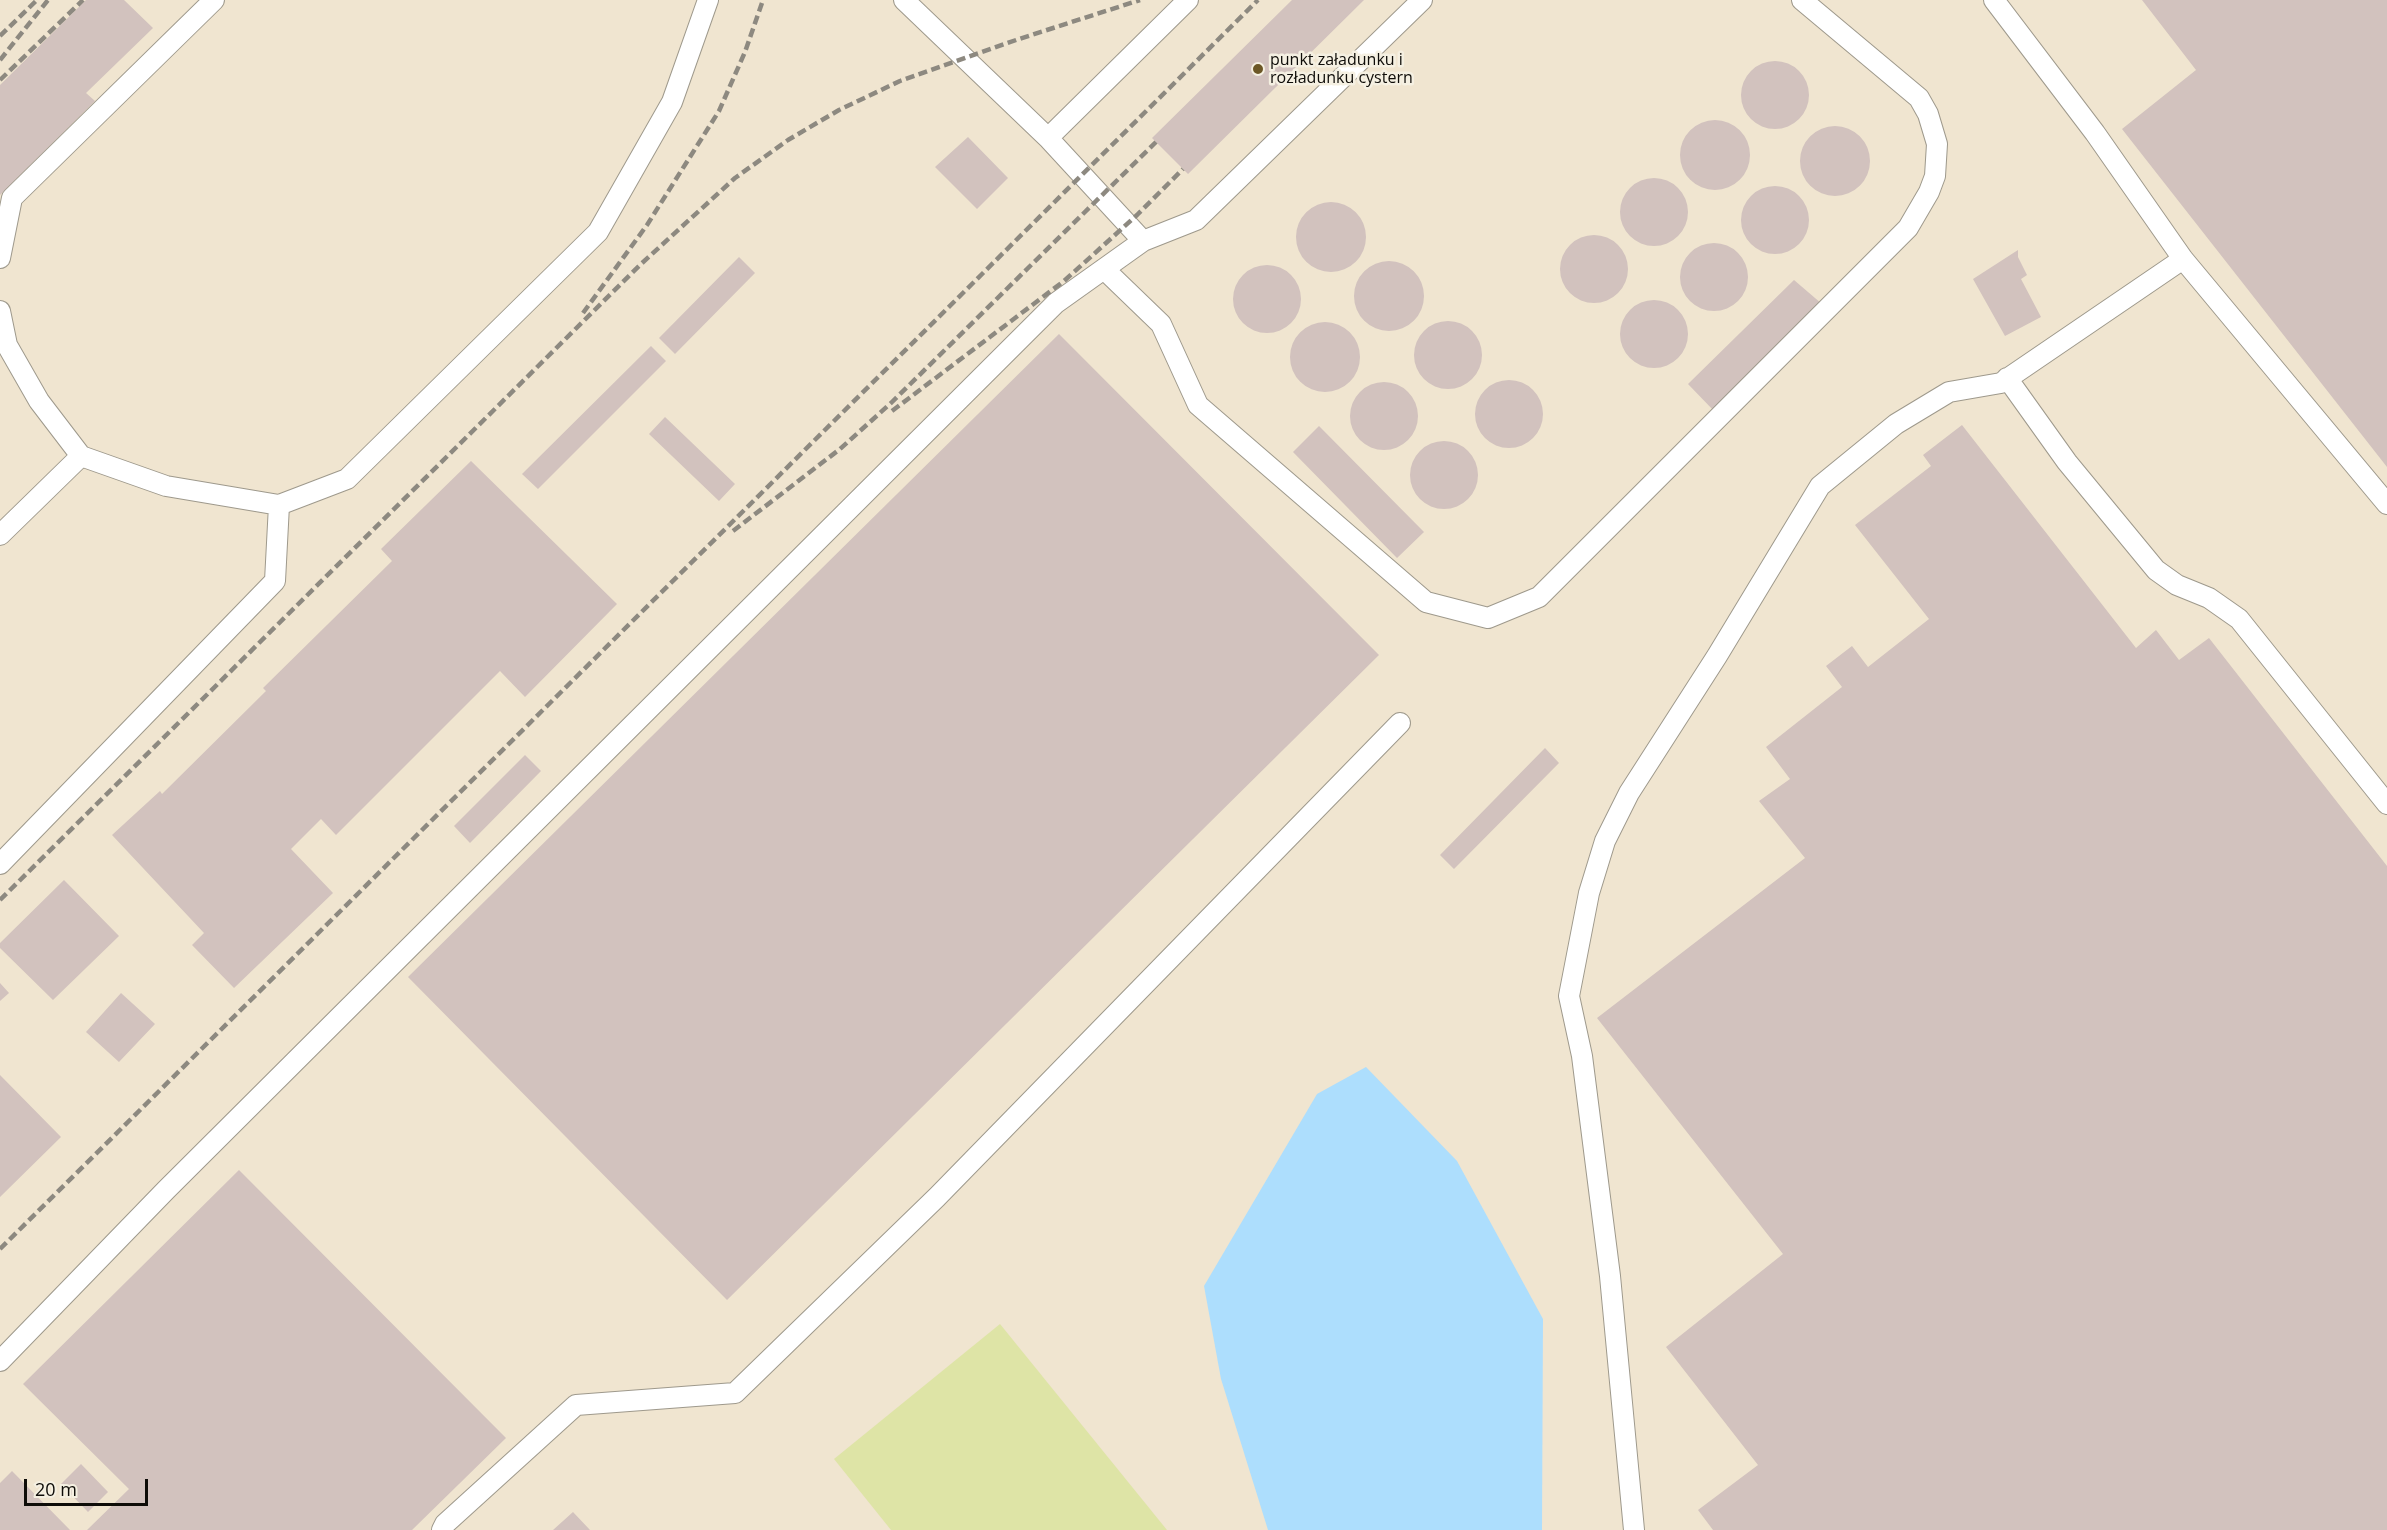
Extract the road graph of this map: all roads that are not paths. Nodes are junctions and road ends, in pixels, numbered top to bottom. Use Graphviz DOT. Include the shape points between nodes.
graph roads {
  1 [pos="214,0"];
  2 [pos="708,0"];
  3 [pos="904,0"];
  4 [pos="1188,0"];
  5 [pos="1422,0"];
  6 [pos="1802,0"];
  7 [pos="1994,0"];
  8 [pos="1048,138"];
  9 [pos="1143,241"];
  10 [pos="0,258"];
  11 [pos="2182,259"];
  12 [pos="1104,269"];
  13 [pos="0,312"];
  14 [pos="2007,378"];
  15 [pos="81,456"];
  16 [pos="2387,504"];
  17 [pos="279,505"];
  18 [pos="0,535"];
  19 [pos="1400,723"];
  20 [pos="2387,804"];
  21 [pos="0,864"];
  22 [pos="0,1361"];
  23 [pos="442,1530"];
  24 [pos="1634,1530"];
  1 -- 10 [label="lane" via="12,198"];
  2 -- 17 [label="lane" via="672,102 598,232 347,479"];
  3 -- 8 [label="lane"];
  4 -- 8 [label="lane"];
  5 -- 9 [label="lane" via="1196,220"];
  6 -- 12 [label="lane" via="1919,98 1937,144 1935,176 1929,192 1908,228 1539,597 1488,618 1426,602 1198,405 1161,324"];
  7 -- 11 [label="lane" via="2095,133"];
  8 -- 9 [label="lane"];
  9 -- 12 [label="lane"];
  11 -- 14 [label="lane"];
  11 -- 16 [label="lane"];
  12 -- 22 [label="lane" via="1048,311 166,1190"];
  13 -- 15 [label="lane" via="8,345 39,401"];
  14 -- 20 [label="lane" via="2067,462 2156,570 2239,619"];
  14 -- 24 [label="lane" via="2001,383 1948,392 1896,424 1820,486 1629,793 1602,851 1589,893 1569,996 1582,1056 1610,1276"];
  15 -- 17 [label="lane" via="166,486"];
  15 -- 18 [label="lane"];
  17 -- 21 [label="lane" via="275,581"];
  19 -- 23 [label="lane" via="937,1197 735,1393 576,1405 444,1524"];
}
